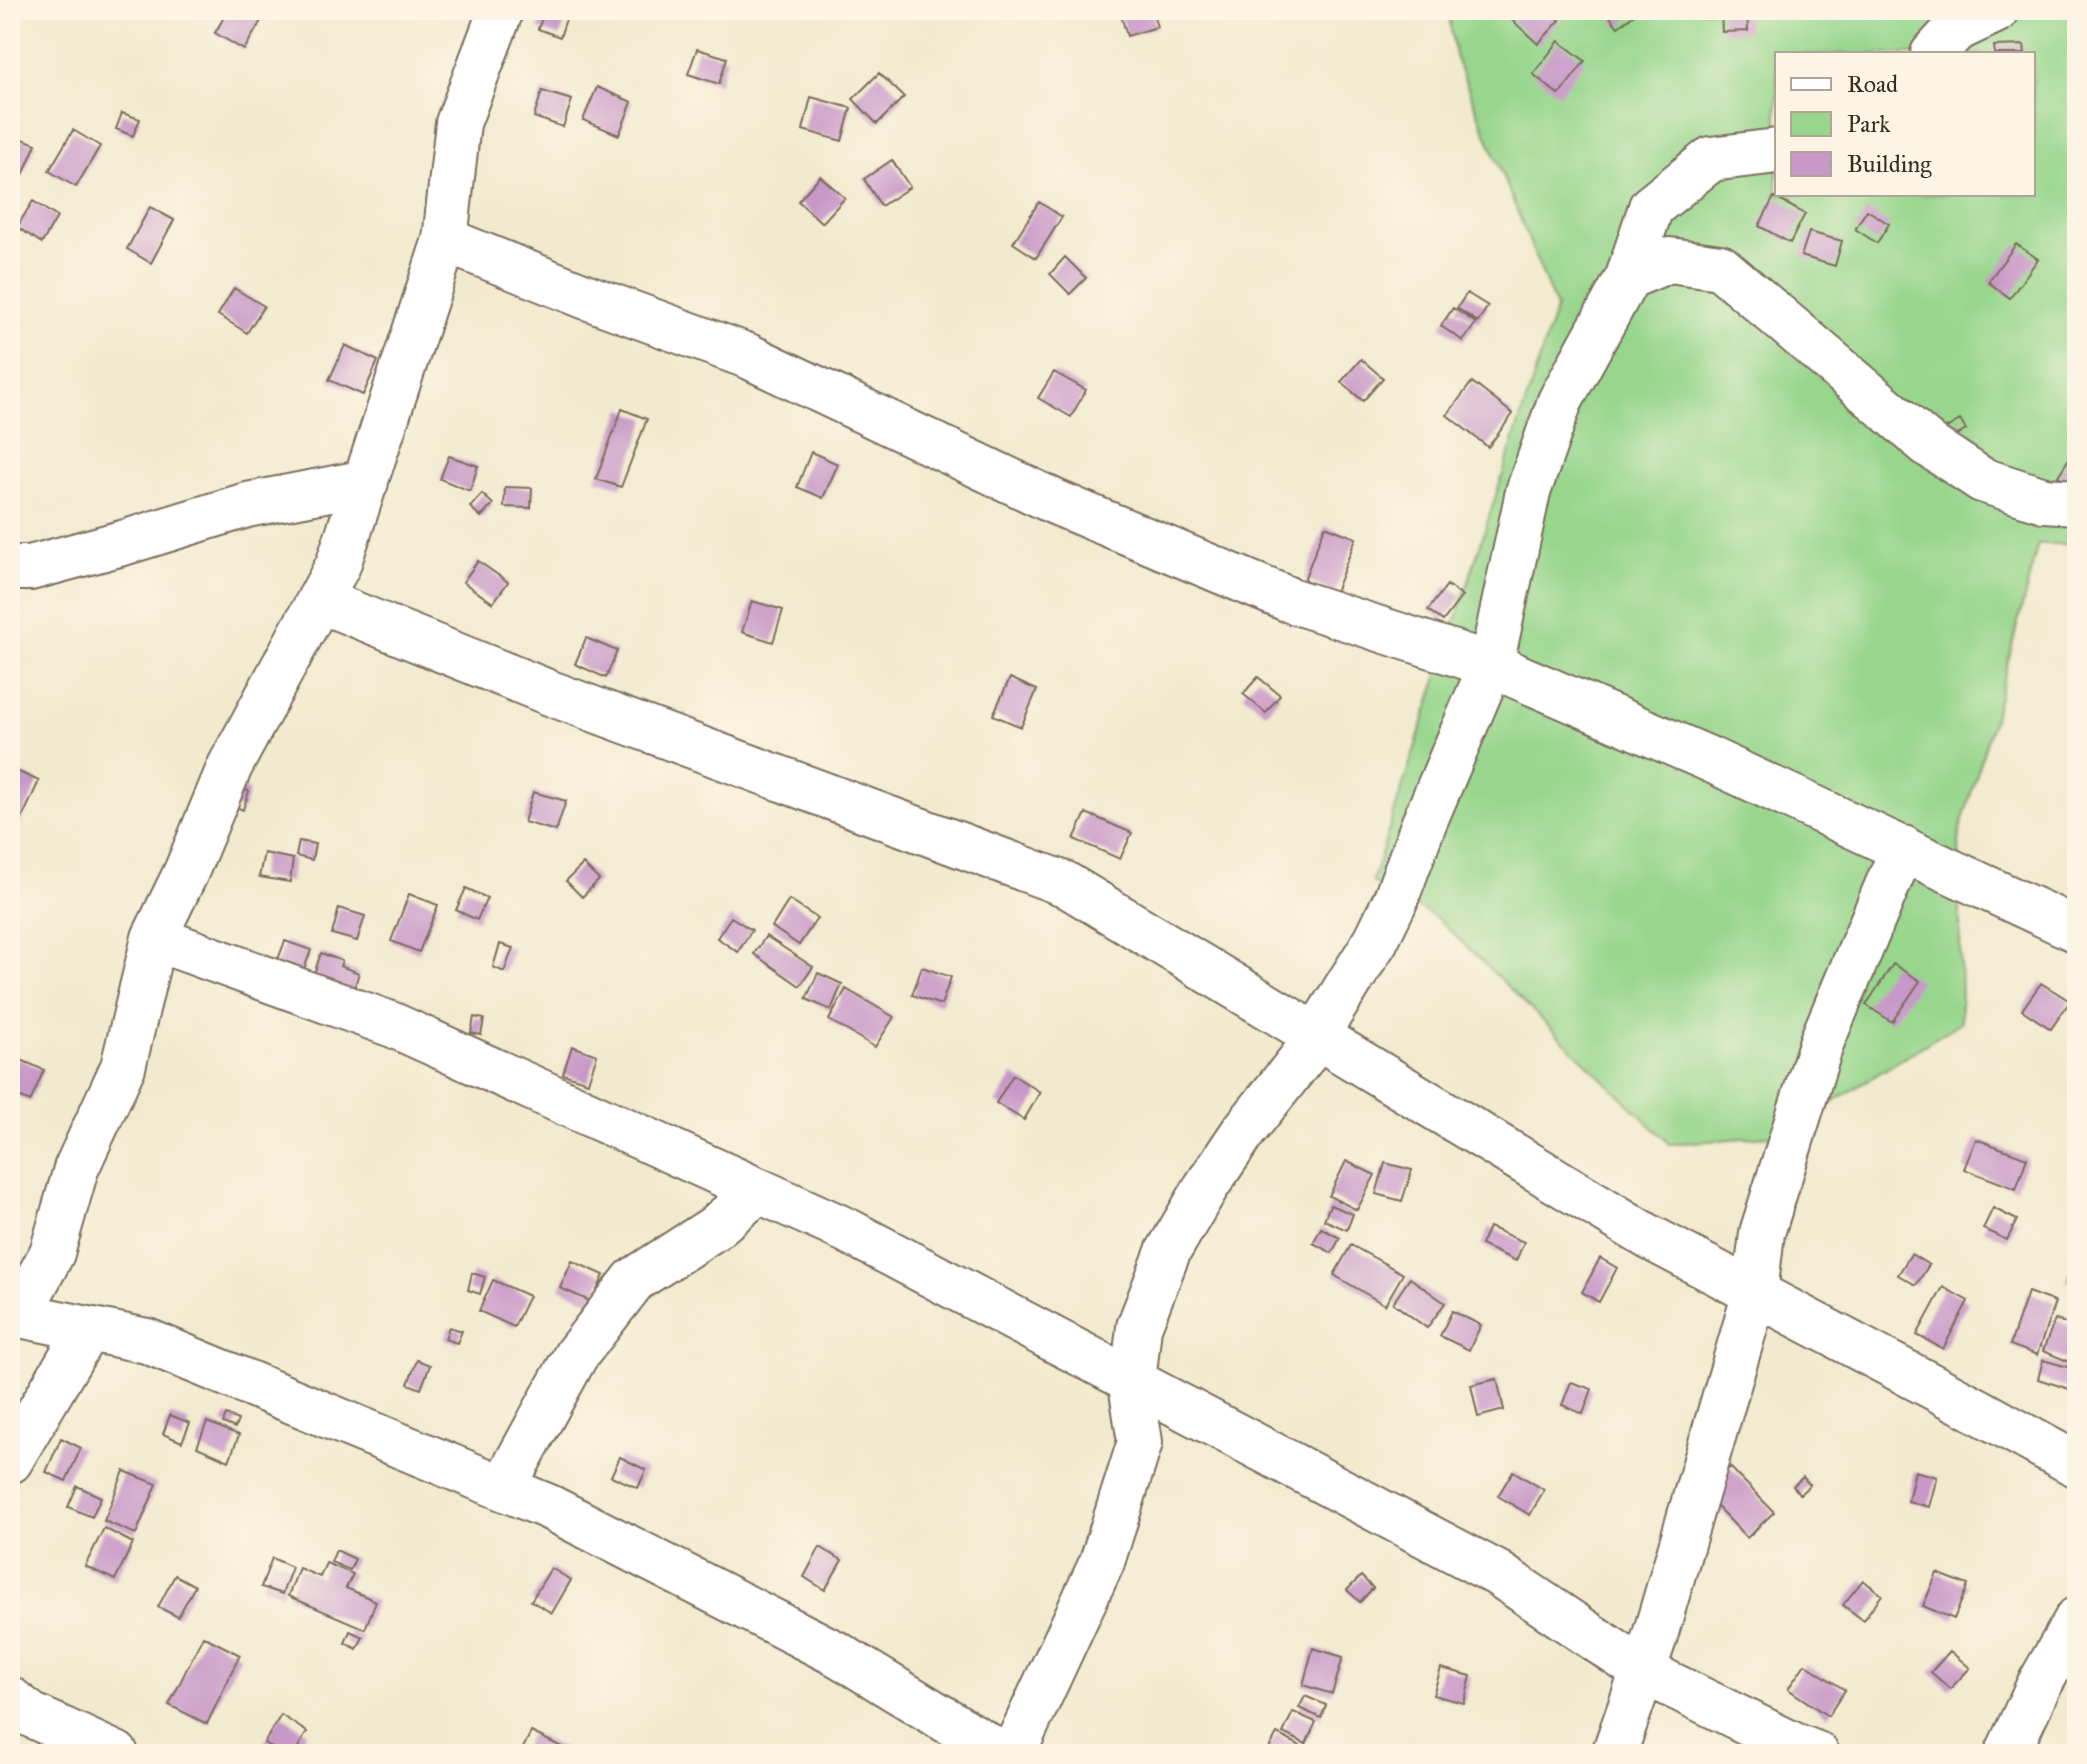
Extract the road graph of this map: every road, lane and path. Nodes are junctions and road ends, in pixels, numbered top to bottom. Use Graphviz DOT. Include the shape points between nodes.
graph roads {
  1 [pos="501,10"];
  2 [pos="1997,10"];
  3 [pos="1935,52"];
  4 [pos="1775,151"];
  5 [pos="445,240"];
  6 [pos="1628,277"];
  7 [pos="366,482"];
  8 [pos="2077,502"];
  9 [pos="10,568"];
  10 [pos="319,600"];
  11 [pos="1491,665"];
  12 [pos="1903,848"];
  13 [pos="2077,930"];
  14 [pos="154,938"];
  15 [pos="1316,1036"];
  16 [pos="758,1191"];
  17 [pos="1755,1293"];
  18 [pos="14,1314"];
  19 [pos="87,1330"];
  20 [pos="1133,1381"];
  21 [pos="10,1461"];
  22 [pos="2077,1465"];
  23 [pos="503,1488"];
  24 [pos="2077,1619"];
  25 [pos="1643,1671"];
  26 [pos="10,1699"];
  27 [pos="116,1754"];
  28 [pos="1002,1754"];
  29 [pos="1013,1754"];
  30 [pos="1614,1754"];
  31 [pos="1817,1754"];
  32 [pos="2007,1754"];
  1 -- 5 [label="street" via="458,123"];
  2 -- 3 [label="street" via="1955,30"];
  4 -- 6 [label="street" via="1711,159 1651,207"];
  5 -- 7 [label="street"];
  5 -- 11 [label="street" via="748,356 1055,502 1275,594"];
  6 -- 8 [label="street" via="1669,260 1720,267 1929,445 1982,480 2044,500"];
  6 -- 11 [label="street" via="1560,401 1532,479"];
  7 -- 9 [label="street" via="247,505 43,565"];
  7 -- 10 [label="street" via="338,565"];
  10 -- 14 [label="street" via="230,766"];
  10 -- 15 [label="street" via="550,693 1065,884"];
  11 -- 12 [label="street"];
  11 -- 15 [label="street" via="1395,901"];
  12 -- 13 [label="street"];
  12 -- 17 [label="street" via="1822,1041 1762,1233"];
  14 -- 16 [label="street" via="393,1025"];
  14 -- 18 [label="street" via="123,1067 76,1169 52,1253"];
  15 -- 17 [label="street" via="1649,1237"];
  15 -- 20 [label="street" via="1243,1132 1168,1252 1139,1327"];
  16 -- 20 [label="street" via="848,1231"];
  16 -- 23 [label="street" via="713,1229 634,1280 576,1355"];
  17 -- 22 [label="street"];
  17 -- 25 [label="street"];
  18 -- 19 [label="street"];
  19 -- 21 [label="street"];
  19 -- 23 [label="street" via="147,1341"];
  20 -- 25 [label="street" via="1497,1573"];
  20 -- 29 [label="street" via="1140,1442 1102,1562"];
  23 -- 28 [label="street" via="839,1655"];
  24 -- 32 [label="street"];
  25 -- 30 [label="street"];
  25 -- 31 [label="street"];
  26 -- 27 [label="street" via="31,1715"];
}
